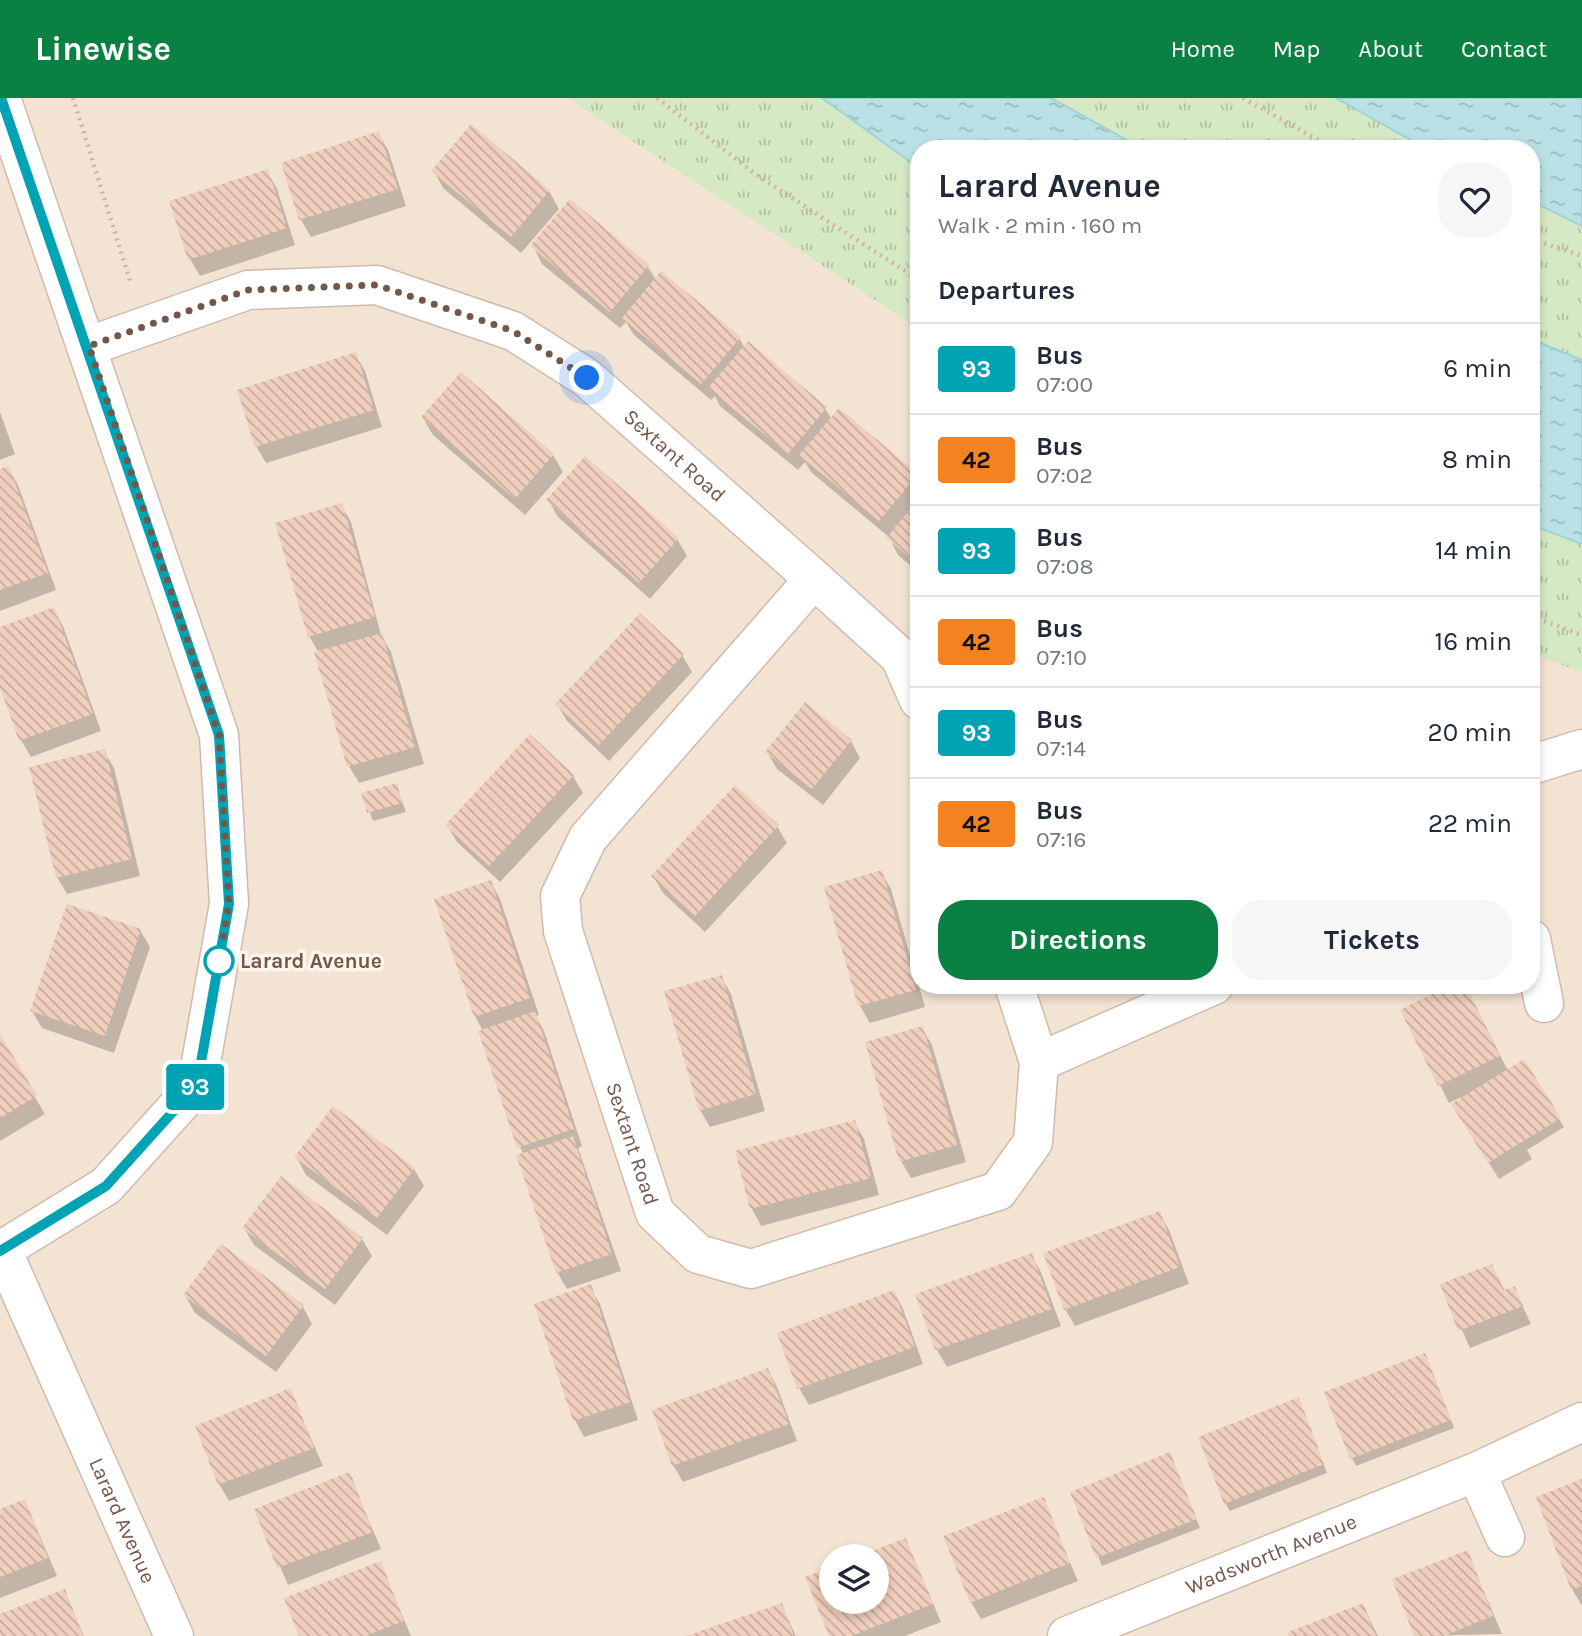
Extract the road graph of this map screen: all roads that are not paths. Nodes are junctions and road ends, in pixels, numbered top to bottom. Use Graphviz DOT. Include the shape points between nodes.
graph roads {
  1 [pos="1,98"];
  2 [pos="89,346"];
  3 [pos="814,579"];
  4 [pos="910,680"];
  5 [pos="1582,749"];
  6 [pos="1540,762"];
  7 [pos="1540,983"];
  8 [pos="1017,994"];
  9 [pos="1194,994"];
  10 [pos="1544,1003"];
  11 [pos="1039,1062"];
  12 [pos="1,1251"];
  13 [pos="1582,1422"];
  14 [pos="1476,1472"];
  15 [pos="1505,1537"];
  16 [pos="174,1636"];
  17 [pos="1067,1636"];
  1 -- 2 [label="street"];
  2 -- 3 [label="street, Sextant Road" via="248,290 377,285 513,331 587,378"];
  2 -- 12 [label="street" via="219,735 229,904 197,1085 106,1186"];
  3 -- 4 [label="street, Sextant Road" via="900,657"];
  3 -- 11 [label="street, Sextant Road" via="588,838 560,896 562,931 654,1213 698,1254 751,1269 998,1191 1033,1142"];
  5 -- 6 [label="street"];
  7 -- 10 [label="street"];
  8 -- 11 [label="street, Sextant Road"];
  9 -- 11 [label="street"];
  12 -- 16 [label="street, Larard Avenue"];
  13 -- 14 [label="street, Wadsworth Avenue"];
  14 -- 15 [label="street"];
  14 -- 17 [label="street, Wadsworth Avenue"];
}
